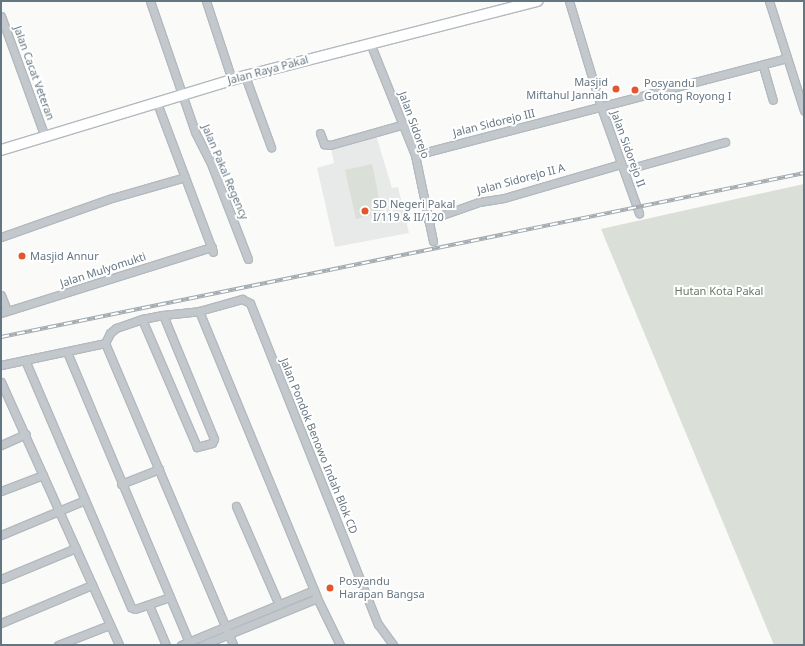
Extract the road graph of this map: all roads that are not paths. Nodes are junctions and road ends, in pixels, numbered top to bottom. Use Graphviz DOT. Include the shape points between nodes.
graph roads {
  1 [pos="150,1"];
  2 [pos="206,1"];
  3 [pos="538,1"];
  4 [pos="569,1"];
  5 [pos="769,1"];
  6 [pos="1,16"];
  7 [pos="370,42"];
  8 [pos="787,58"];
  9 [pos="763,66"];
  10 [pos="245,76"];
  11 [pos="232,80"];
  12 [pos="180,90"];
  13 [pos="773,100"];
  14 [pos="157,103"];
  15 [pos="601,107"];
  16 [pos="804,111"];
  17 [pos="404,124"];
  18 [pos="320,133"];
  19 [pos="45,137"];
  20 [pos="725,142"];
  21 [pos="270,147"];
  22 [pos="1,150"];
  23 [pos="415,155"];
  24 [pos="622,167"];
  25 [pos="184,177"];
  26 [pos="639,213"];
  27 [pos="428,220"];
  28 [pos="1,237"];
  29 [pos="433,241"];
  30 [pos="248,259"];
  31 [pos="1,295"];
  32 [pos="199,311"];
  33 [pos="4,312"];
  34 [pos="163,315"];
  35 [pos="142,319"];
  36 [pos="105,343"];
  37 [pos="67,352"];
  38 [pos="25,360"];
  39 [pos="1,365"];
  40 [pos="1,382"];
  41 [pos="4,399"];
  42 [pos="26,434"];
  43 [pos="1,445"];
  44 [pos="159,469"];
  45 [pos="43,475"];
  46 [pos="121,484"];
  47 [pos="1,491"];
  48 [pos="85,500"];
  49 [pos="236,506"];
  50 [pos="60,512"];
  51 [pos="1,535"];
  52 [pos="76,548"];
  53 [pos="1,579"];
  54 [pos="92,585"];
  55 [pos="314,590"];
  56 [pos="169,597"];
  57 [pos="317,598"];
  58 [pos="149,605"];
  59 [pos="279,605"];
  60 [pos="1,623"];
  61 [pos="109,625"];
  62 [pos="227,630"];
  63 [pos="189,643"];
  64 [pos="58,645"];
  65 [pos="119,645"];
  66 [pos="166,645"];
  67 [pos="181,645"];
  68 [pos="202,645"];
  69 [pos="233,645"];
  70 [pos="340,645"];
  71 [pos="393,645"];
  1 -- 12 [label="street, Jalan Pakal Regency"];
  2 -- 11 [label="street"];
  3 -- 7 [label="main road, Jalan Raya Pakal"];
  4 -- 15 [label="street, Jalan Sidorejo II"];
  5 -- 8 [label="street"];
  6 -- 19 [label="street, Jalan Cacat Veteran"];
  7 -- 10 [label="main road, Jalan Raya Pakal"];
  7 -- 17 [label="street, Jalan Sidorejo"];
  8 -- 9 [label="street, Jalan Sidorejo III"];
  8 -- 16 [label="street"];
  9 -- 13 [label="street"];
  9 -- 15 [label="street, Jalan Sidorejo III"];
  10 -- 11 [label="main road, Jalan Raya Pakal"];
  10 -- 21 [label="street"];
  11 -- 12 [label="main road, Jalan Raya Pakal"];
  12 -- 14 [label="main road, Jalan Raya Pakal"];
  12 -- 30 [label="street, Jalan Pakal Regency"];
  14 -- 19 [label="main road, Jalan Raya Pakal"];
  14 -- 25 [label="street, Jalan Mulyomukti"];
  15 -- 23 [label="street, Jalan Sidorejo III"];
  15 -- 24 [label="street, Jalan Sidorejo II"];
  17 -- 18 [label="street" via="330,145 324,144"];
  17 -- 23 [label="street, Jalan Sidorejo"];
  19 -- 22 [label="main road, Jalan Raya Pakal"];
  20 -- 24 [label="street, Jalan Sidorejo II A"];
  23 -- 27 [label="street, Jalan Sidorejo"];
  24 -- 26 [label="street, Jalan Sidorejo II"];
  24 -- 27 [label="street, Jalan Sidorejo II A" via="504,198 479,202"];
  25 -- 28 [label="street" via="112,198"];
  25 -- 33 [label="street, Jalan Mulyomukti" via="213,250"];
  27 -- 29 [label="street, Jalan Sidorejo"];
  31 -- 33 [label="street"];
  32 -- 34 [label="street, Jalan Pondok Benowo Indah Blok CD"];
  32 -- 55 [label="street"];
  32 -- 71 [label="street, Jalan Pondok Benowo Indah Blok CD" via="242,299 250,303 378,624"];
  34 -- 35 [label="street, Jalan Pondok Benowo Indah Blok CD"];
  34 -- 35 [label="street" via="214,439 198,448"];
  35 -- 36 [label="street, Jalan Pondok Benowo Indah Blok CD" via="116,328"];
  36 -- 37 [label="street"];
  36 -- 44 [label="street"];
  37 -- 38 [label="street"];
  37 -- 46 [label="street"];
  38 -- 39 [label="street"];
  38 -- 48 [label="street"];
  40 -- 41 [label="street"];
  41 -- 42 [label="street"];
  42 -- 43 [label="street"];
  42 -- 45 [label="street"];
  44 -- 46 [label="street"];
  44 -- 62 [label="street"];
  45 -- 47 [label="street"];
  45 -- 50 [label="street"];
  46 -- 56 [label="street"];
  48 -- 50 [label="street"];
  48 -- 58 [label="street" via="131,607"];
  49 -- 59 [label="street"];
  50 -- 51 [label="street"];
  50 -- 52 [label="street"];
  52 -- 53 [label="street"];
  52 -- 54 [label="street"];
  54 -- 60 [label="street"];
  54 -- 61 [label="street"];
  55 -- 57 [label="street"];
  55 -- 59 [label="street"];
  56 -- 58 [label="street"];
  56 -- 63 [label="street"];
  57 -- 62 [label="street"];
  57 -- 70 [label="street"];
  58 -- 66 [label="street"];
  59 -- 62 [label="street"];
  61 -- 64 [label="street"];
  61 -- 65 [label="street"];
  62 -- 63 [label="street"];
  62 -- 68 [label="street"];
  62 -- 69 [label="street"];
  63 -- 67 [label="street"];
}
